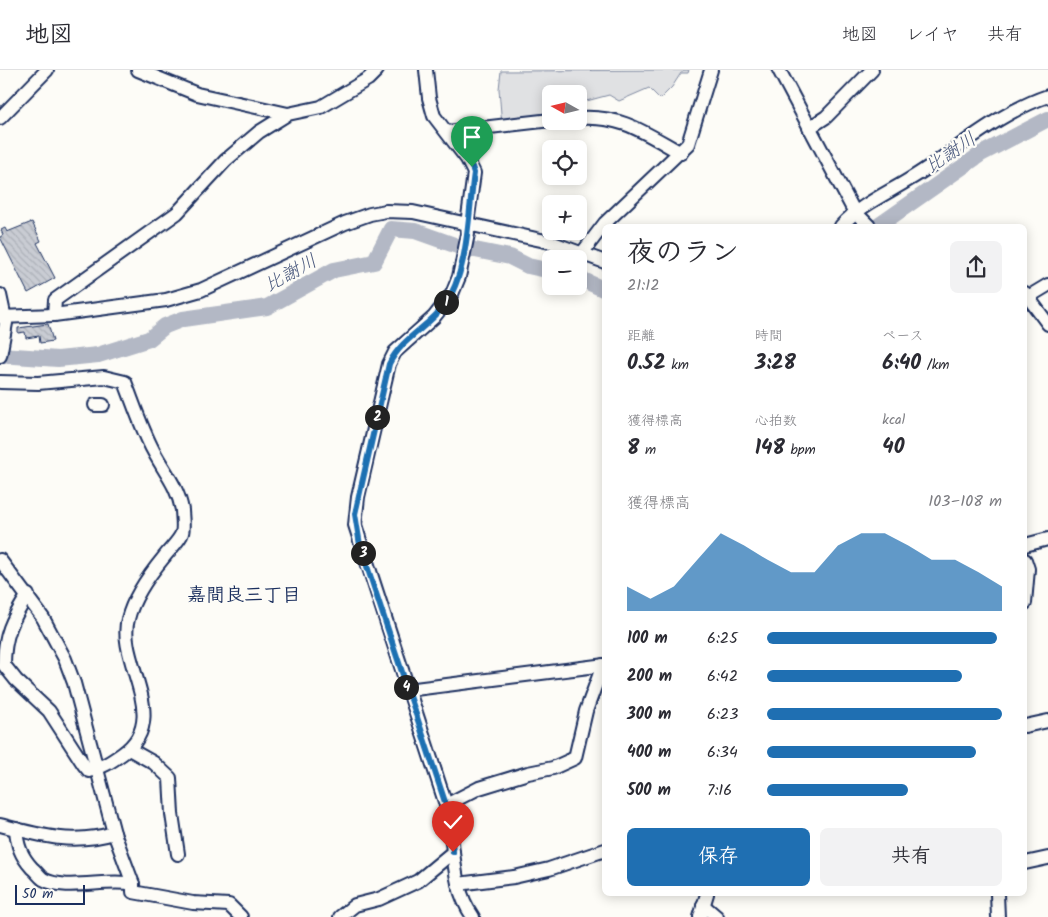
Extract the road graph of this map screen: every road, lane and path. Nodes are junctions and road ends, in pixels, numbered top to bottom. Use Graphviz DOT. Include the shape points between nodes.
graph roads {
  1 [pos="47,70"];
  2 [pos="138,70"];
  3 [pos="377,70"];
  4 [pos="426,70"];
  5 [pos="711,70"];
  6 [pos="872,70"];
  7 [pos="783,72"];
  8 [pos="1048,96"];
  9 [pos="288,114"];
  10 [pos="588,117"];
  11 [pos="0,118"];
  12 [pos="542,121"];
  13 [pos="809,128"];
  14 [pos="446,132"];
  15 [pos="680,153"];
  16 [pos="861,219"];
  17 [pos="603,224"];
  18 [pos="847,224"];
  19 [pos="602,225"];
  20 [pos="467,229"];
  21 [pos="576,250"];
  22 [pos="584,250"];
  23 [pos="587,254"];
  24 [pos="602,261"];
  25 [pos="1048,285"];
  26 [pos="0,295"];
  27 [pos="1027,295"];
  28 [pos="1027,296"];
  29 [pos="54,314"];
  30 [pos="3,316"];
  31 [pos="1048,324"];
  32 [pos="1,350"];
  33 [pos="0,382"];
  34 [pos="1048,539"];
  35 [pos="1027,544"];
  36 [pos="0,560"];
  37 [pos="1027,570"];
  38 [pos="1027,584"];
  39 [pos="28,596"];
  40 [pos="602,665"];
  41 [pos="602,670"];
  42 [pos="407,690"];
  43 [pos="1048,721"];
  44 [pos="1027,726"];
  45 [pos="129,749"];
  46 [pos="98,769"];
  47 [pos="446,805"];
  48 [pos="0,826"];
  49 [pos="16,829"];
  50 [pos="114,833"];
  51 [pos="602,851"];
  52 [pos="453,852"];
  53 [pos="178,854"];
  54 [pos="1048,858"];
  55 [pos="1027,863"];
  56 [pos="132,884"];
  57 [pos="458,884"];
  58 [pos="997,896"];
  59 [pos="703,902"];
  60 [pos="241,917"];
  61 [pos="340,917"];
  62 [pos="473,917"];
  63 [pos="717,917"];
  64 [pos="998,917"];
  1 -- 11 [label="street"];
  2 -- 9 [label="street" via="197,94"];
  3 -- 9 [label="street" via="368,79 321,107"];
  4 -- 14 [label="street" via="434,116"];
  5 -- 15 [label="street" via="688,144"];
  6 -- 13 [label="street" via="826,117"];
  7 -- 13 [label="street"];
  8 -- 16 [label="street" via="1007,115 910,179"];
  9 -- 29 [label="street" via="240,147 177,213 55,300"];
  10 -- 15 [label="street" via="614,119 637,128"];
  12 -- 14 [label="street"];
  13 -- 16 [label="street"];
  14 -- 20 [label="street" via="474,173"];
  15 -- 17 [label="street"];
  16 -- 18 [label="street"];
  19 -- 22 [label="street"];
  20 -- 21 [label="street" via="550,242"];
  20 -- 29 [label="street" via="413,212 370,214 201,290 166,300"];
  20 -- 42 [label="street" via="459,278 443,307 400,346 389,364 355,514 358,538"];
  23 -- 24 [label="street"];
  25 -- 27 [label="street"];
  26 -- 30 [label="street"];
  28 -- 31 [label="street"];
  29 -- 30 [label="street"];
  30 -- 32 [label="street"];
  33 -- 45 [label="street" via="38,383 104,377 125,382 154,452 172,480 182,509 182,533 156,567 126,624 127,641 141,687 143,718 139,734"];
  34 -- 35 [label="street"];
  36 -- 39 [label="street"];
  37 -- 38 [label="street"];
  39 -- 46 [label="street" via="66,659"];
  39 -- 46 [label="street" via="12,619 4,665 49,711 89,771"];
  40 -- 42 [label="street"];
  41 -- 47 [label="street" via="586,711 575,758 553,768 478,788"];
  42 -- 47 [label="street"];
  43 -- 44 [label="street"];
  45 -- 46 [label="street"];
  45 -- 53 [label="street" via="154,763 170,778"];
  46 -- 50 [label="street"];
  47 -- 52 [label="street"];
  48 -- 49 [label="street"];
  49 -- 50 [label="street" via="70,840 92,840"];
  49 -- 56 [label="street" via="20,852 42,878 66,883 121,881"];
  50 -- 56 [label="street"];
  51 -- 57 [label="street" via="549,869"];
  52 -- 57 [label="street"];
  52 -- 61 [label="street" via="418,880 379,899 355,905"];
  54 -- 55 [label="street"];
  56 -- 60 [label="street" via="133,892 193,903 229,905"];
  57 -- 62 [label="street"];
  58 -- 64 [label="street"];
  59 -- 63 [label="street"];
}
